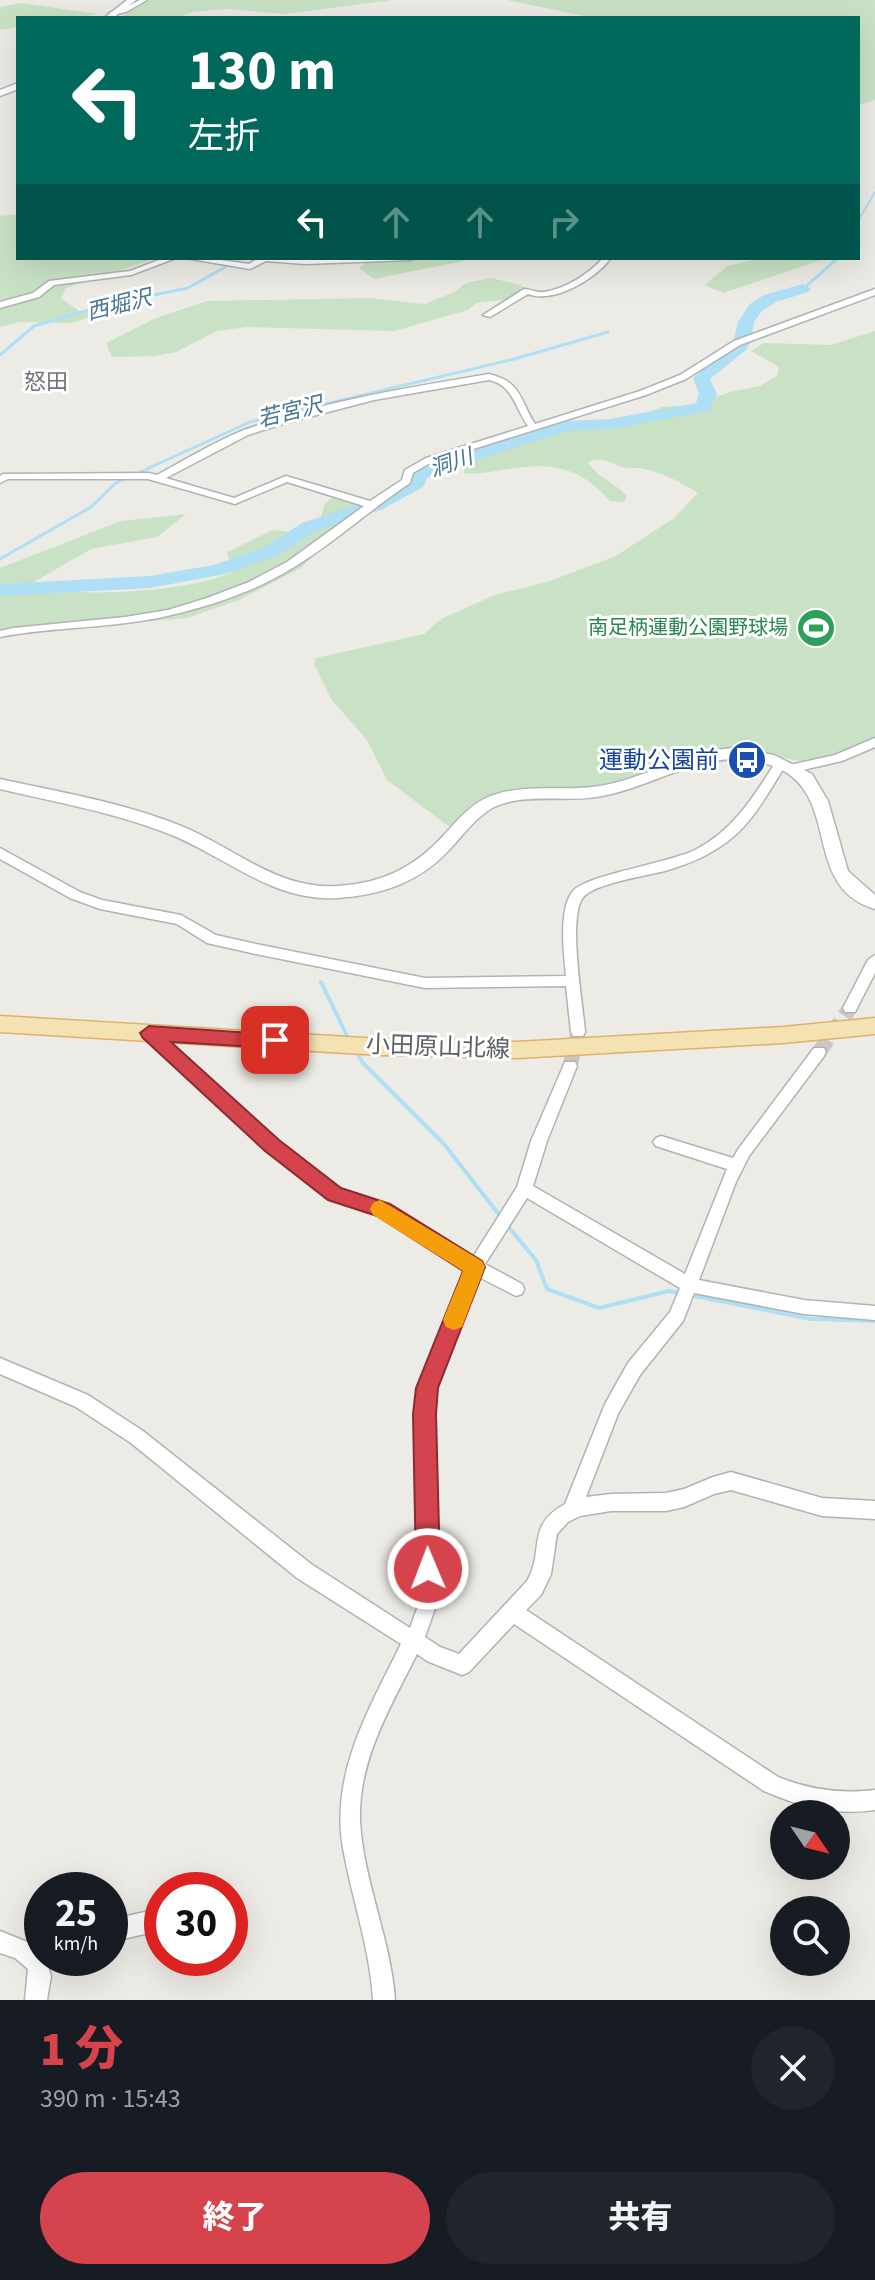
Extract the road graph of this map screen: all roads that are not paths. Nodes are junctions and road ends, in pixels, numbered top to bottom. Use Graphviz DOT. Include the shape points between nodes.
graph roads {
  1 [pos="132,0"];
  2 [pos="144,0"];
  3 [pos="110,16"];
  4 [pos="167,260"];
  5 [pos="203,260"];
  6 [pos="262,260"];
  7 [pos="285,260"];
  8 [pos="358,260"];
  9 [pos="606,260"];
  10 [pos="875,292"];
  11 [pos="0,305"];
  12 [pos="487,315"];
  13 [pos="533,427"];
  14 [pos="157,479"];
  15 [pos="0,480"];
  16 [pos="368,504"];
  17 [pos="0,634"];
  18 [pos="875,742"];
  19 [pos="788,766"];
  20 [pos="0,784"];
  21 [pos="0,853"];
  22 [pos="875,903"];
  23 [pos="875,960"];
  24 [pos="575,981"];
  25 [pos="850,1008"];
  26 [pos="0,1024"];
  27 [pos="875,1026"];
  28 [pos="578,1032"];
  29 [pos="149,1033"];
  30 [pos="819,1052"];
  31 [pos="570,1066"];
  32 [pos="661,1142"];
  33 [pos="737,1166"];
  34 [pos="524,1189"];
  35 [pos="475,1267"];
  36 [pos="689,1285"];
  37 [pos="516,1289"];
  38 [pos="875,1313"];
  39 [pos="0,1366"];
  40 [pos="573,1507"];
  41 [pos="875,1510"];
  42 [pos="513,1612"];
  43 [pos="413,1641"];
  44 [pos="875,1800"];
  45 [pos="0,1942"];
  46 [pos="24,1948"];
  47 [pos="39,1976"];
  48 [pos="36,2000"];
  49 [pos="384,2000"];
  1 -- 3 [label="street"];
  2 -- 3 [label="street"];
  4 -- 11 [label="street" via="131,273 52,283 36,295"];
  5 -- 6 [label="street" via="250,267"];
  7 -- 8 [label="street"];
  9 -- 12 [label="street" via="588,278 540,295 527,291"];
  10 -- 13 [label="street" via="737,343 683,377 643,393"];
  13 -- 14 [label="street" via="511,386 489,377 373,397 279,422 245,433"];
  13 -- 16 [label="street" via="429,460 408,472 407,481"];
  14 -- 15 [label="street" via="57,475"];
  14 -- 16 [label="street" via="235,501 286,479"];
  16 -- 17 [label="street" via="314,550 273,575 200,604 106,623"];
  18 -- 19 [label="street" via="838,758"];
  19 -- 20 [label="street" via="725,754 608,790 495,800 466,819 415,874 334,892 300,891 263,879 170,827"];
  19 -- 22 [label="street" via="808,779 822,805 840,872"];
  19 -- 24 [label="street" via="730,833 703,851 582,890 574,900 571,920"];
  21 -- 24 [label="street" via="75,895 181,920 212,939 256,949 425,983"];
  23 -- 25 [label="street"];
  24 -- 28 [label="street"];
  26 -- 29 [label="main road, 小田原山北線"];
  27 -- 29 [label="main road, 小田原山北線" via="517,1050"];
  29 -- 35 [label="street" via="272,1145 335,1194 383,1210"];
  30 -- 33 [label="street"];
  31 -- 34 [label="street"];
  32 -- 33 [label="street"];
  33 -- 36 [label="street"];
  34 -- 35 [label="street"];
  34 -- 36 [label="street"];
  35 -- 37 [label="street"];
  35 -- 43 [label="street" via="427,1388 429,1600 426,1619"];
  36 -- 38 [label="street" via="804,1307"];
  36 -- 40 [label="street" via="677,1316 634,1369 611,1410"];
  39 -- 43 [label="street" via="82,1401 137,1437 304,1571"];
  40 -- 41 [label="street" via="675,1499 731,1481 822,1507"];
  40 -- 42 [label="street" via="548,1530 542,1574"];
  42 -- 43 [label="street" via="462,1665"];
  42 -- 44 [label="street" via="771,1784 811,1801"];
  43 -- 49 [label="street" via="357,1761 350,1799"];
  45 -- 46 [label="street"];
  47 -- 48 [label="street"];
}
